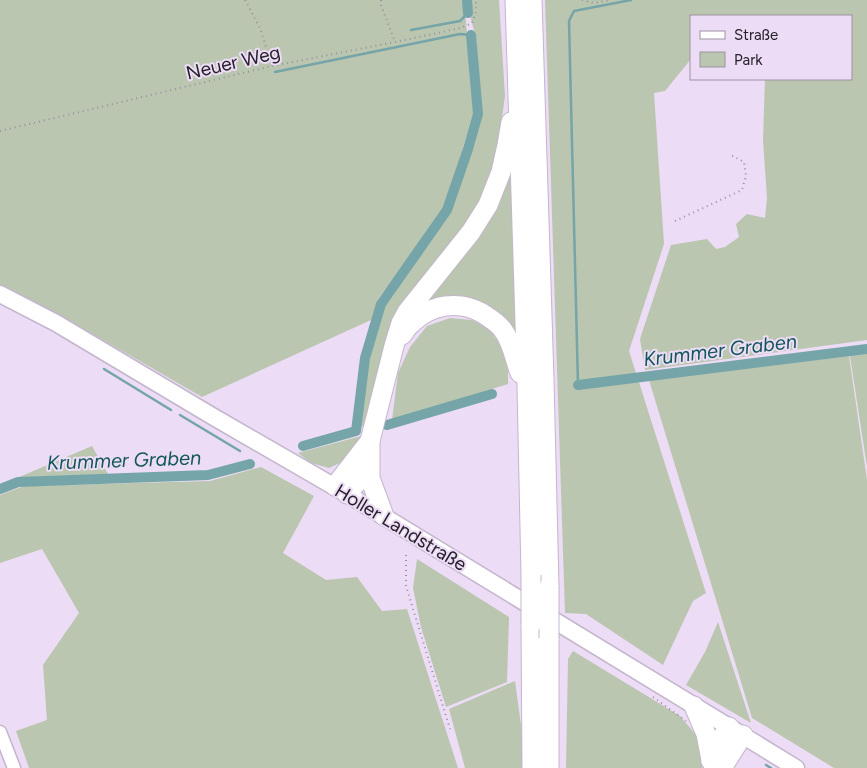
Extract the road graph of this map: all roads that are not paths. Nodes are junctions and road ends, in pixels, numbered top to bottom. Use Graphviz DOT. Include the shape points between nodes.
graph roads {
  1 [pos="515,0"];
  2 [pos="532,0"];
  3 [pos="519,95"];
  4 [pos="0,294"];
  5 [pos="394,346"];
  6 [pos="527,387"];
  7 [pos="370,441"];
  8 [pos="369,460"];
  9 [pos="341,490"];
  10 [pos="384,516"];
  11 [pos="694,706"];
  12 [pos="736,731"];
  13 [pos="0,732"];
  14 [pos="714,765"];
  15 [pos="14,768"];
  16 [pos="532,768"];
  17 [pos="549,768"];
  18 [pos="796,768"];
  1 -- 3 [label="highway"];
  2 -- 17 [label="highway, bridge" via="544,379"];
  3 -- 5 [label="highway" via="501,172 488,205 471,232 407,312"];
  3 -- 6 [label="highway"];
  4 -- 9 [label="main road, Holler Landstraße" via="56,323"];
  5 -- 6 [label="highway" via="411,323 432,310 465,306 487,316 502,329 513,348"];
  5 -- 7 [label="highway"];
  6 -- 16 [label="highway, bridge"];
  7 -- 8 [label="highway"];
  7 -- 9 [label="highway"];
  8 -- 9 [label="highway" via="360,479"];
  8 -- 10 [label="highway" via="370,478"];
  9 -- 10 [label="main road, Holler Landstraße"];
  10 -- 11 [label="main road, Holler Landstraße"];
  11 -- 12 [label="main road, Holler Landstraße"];
  11 -- 14 [label="highway"];
  12 -- 14 [label="highway" via="721,739"];
  12 -- 18 [label="main road, Holler Landstraße"];
  13 -- 15 [label="street"];
}
